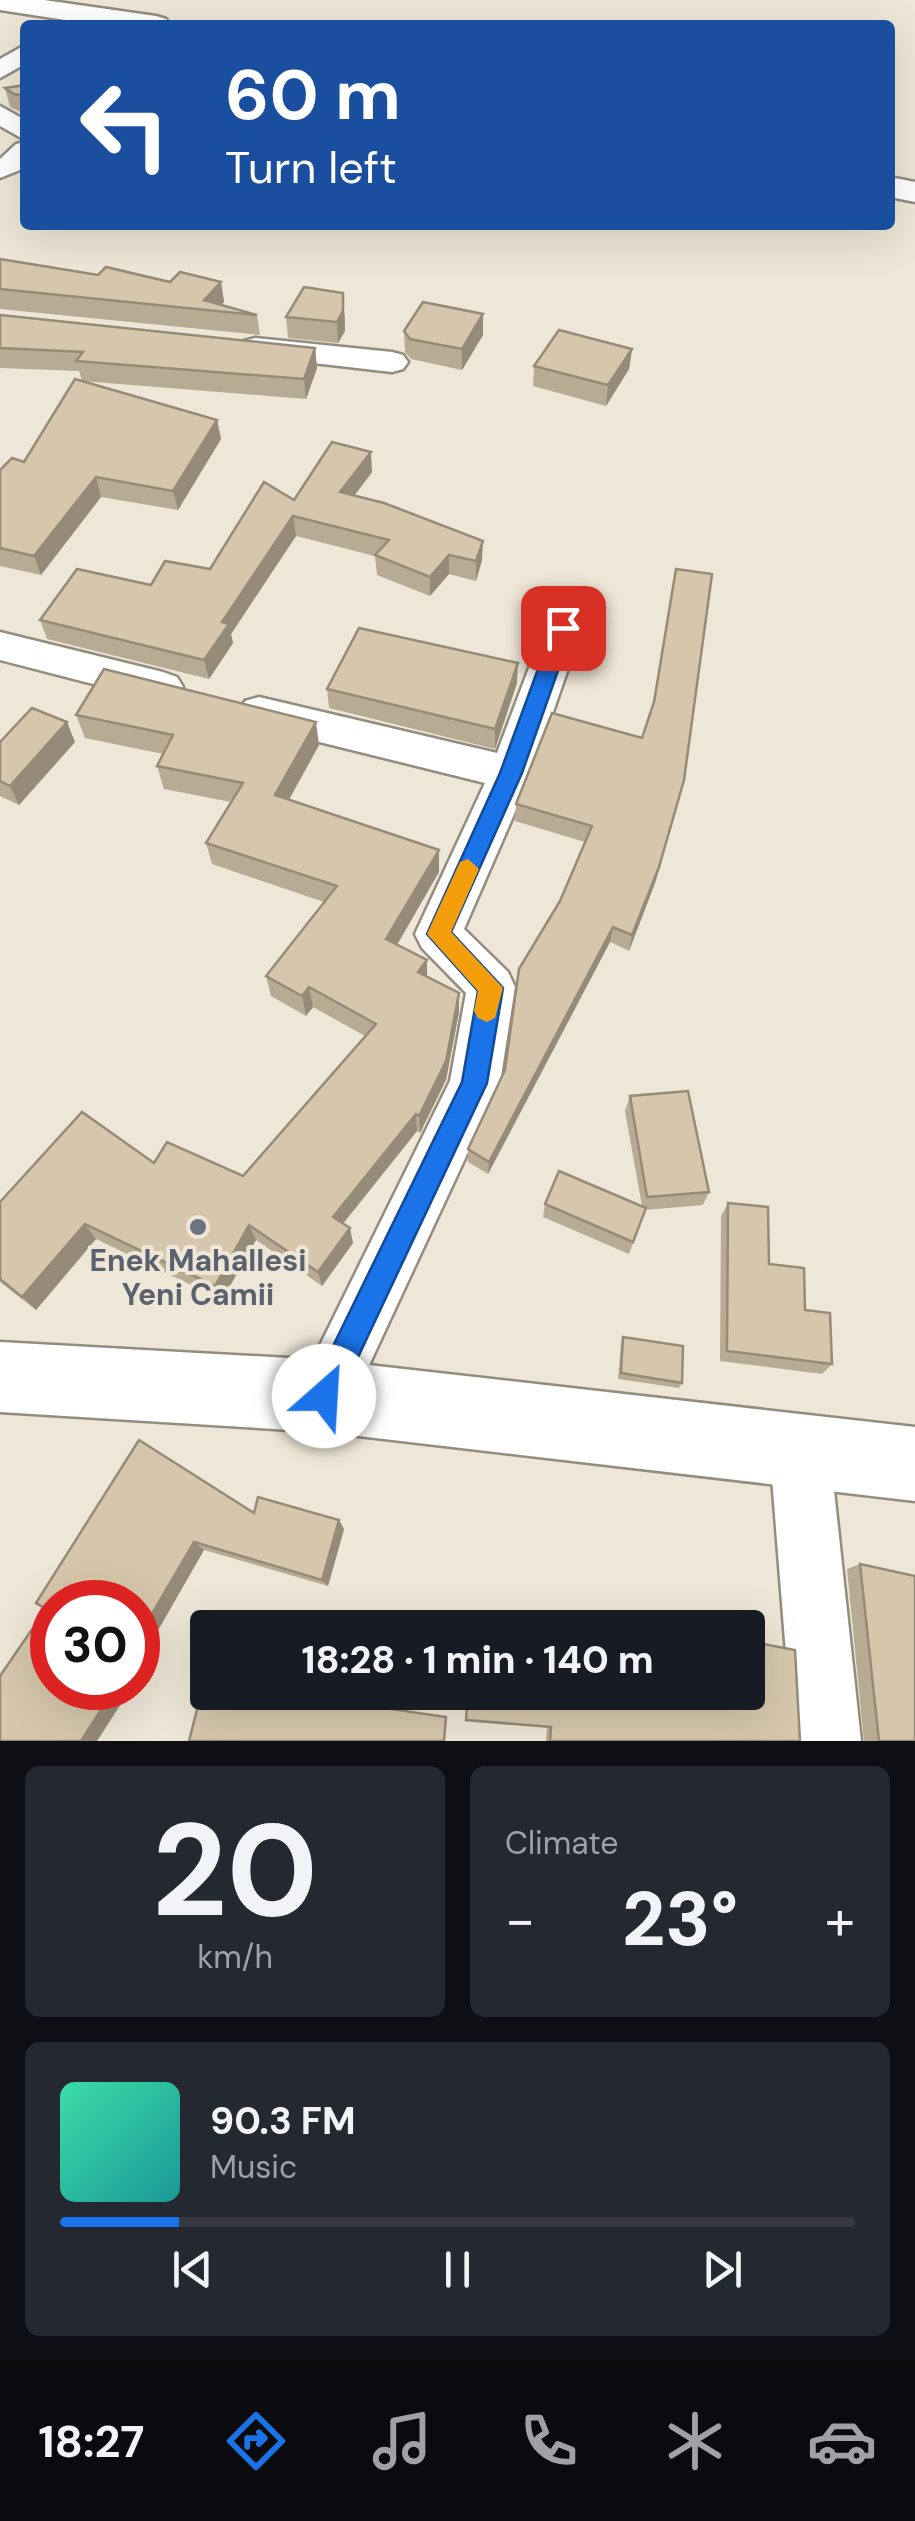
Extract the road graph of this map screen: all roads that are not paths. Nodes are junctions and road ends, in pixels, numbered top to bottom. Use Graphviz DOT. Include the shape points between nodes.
graph roads {
  1 [pos="0,2"];
  2 [pos="122,20"];
  3 [pos="20,56"];
  4 [pos="0,71"];
  5 [pos="20,158"];
  6 [pos="0,174"];
  7 [pos="216,344"];
  8 [pos="392,362"];
  9 [pos="563,628"];
  10 [pos="0,646"];
  11 [pos="511,773"];
  12 [pos="0,1378"];
  13 [pos="324,1396"];
  14 [pos="800,1453"];
  15 [pos="915,1464"];
  16 [pos="827,1741"];
  1 -- 2 [label="street"];
  3 -- 4 [label="street"];
  5 -- 6 [label="street"];
  7 -- 8 [label="street"];
  9 -- 11 [label="street"];
  10 -- 11 [label="street"];
  11 -- 13 [label="street" via="438,934 490,988 475,1083"];
  12 -- 13 [label="street"];
  13 -- 14 [label="street"];
  14 -- 15 [label="street"];
  14 -- 16 [label="street"];
}
